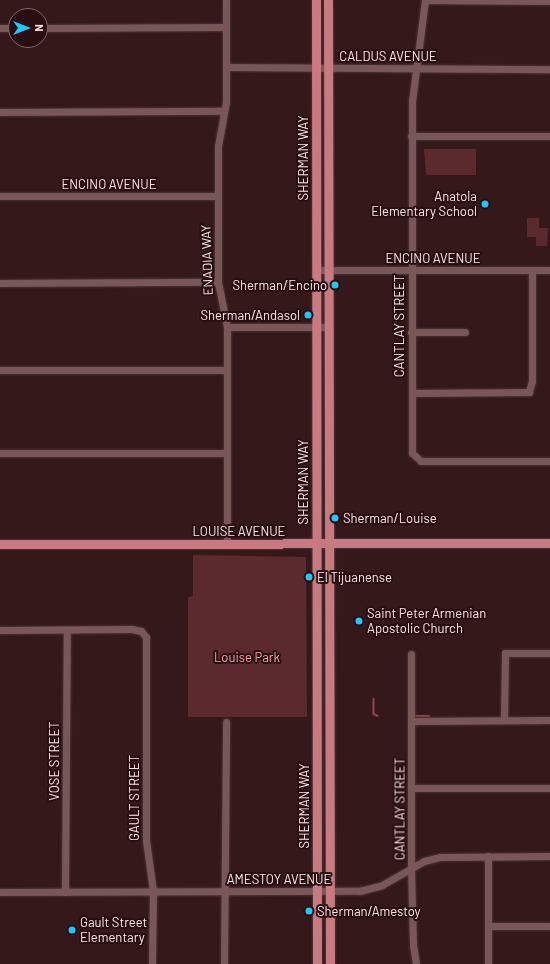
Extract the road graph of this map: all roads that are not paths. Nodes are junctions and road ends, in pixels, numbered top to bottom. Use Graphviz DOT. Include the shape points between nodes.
graph roads {
  1 [pos="226,0"];
  2 [pos="316,0"];
  3 [pos="328,0"];
  4 [pos="425,0"];
  5 [pos="550,1"];
  6 [pos="226,27"];
  7 [pos="48,28"];
  8 [pos="226,67"];
  9 [pos="315,68"];
  10 [pos="328,68"];
  11 [pos="416,68"];
  12 [pos="550,69"];
  13 [pos="0,112"];
  14 [pos="224,112"];
  15 [pos="411,136"];
  16 [pos="550,136"];
  17 [pos="0,196"];
  18 [pos="218,196"];
  19 [pos="411,269"];
  20 [pos="316,270"];
  21 [pos="329,270"];
  22 [pos="532,270"];
  23 [pos="550,270"];
  24 [pos="218,282"];
  25 [pos="0,283"];
  26 [pos="227,327"];
  27 [pos="316,327"];
  28 [pos="329,327"];
  29 [pos="411,332"];
  30 [pos="465,332"];
  31 [pos="0,370"];
  32 [pos="226,370"];
  33 [pos="412,394"];
  34 [pos="0,453"];
  35 [pos="227,453"];
  36 [pos="550,461"];
  37 [pos="329,543"];
  38 [pos="550,543"];
  39 [pos="0,544"];
  40 [pos="227,544"];
  41 [pos="316,544"];
  42 [pos="0,630"];
  43 [pos="67,630"];
  44 [pos="550,653"];
  45 [pos="411,654"];
  46 [pos="504,720"];
  47 [pos="550,720"];
  48 [pos="412,721"];
  49 [pos="226,722"];
  50 [pos="412,788"];
  51 [pos="550,788"];
  52 [pos="488,856"];
  53 [pos="550,856"];
  54 [pos="411,868"];
  55 [pos="224,891"];
  56 [pos="317,891"];
  57 [pos="329,891"];
  58 [pos="0,892"];
  59 [pos="65,892"];
  60 [pos="153,892"];
  61 [pos="488,926"];
  62 [pos="550,926"];
  63 [pos="152,964"];
  64 [pos="224,964"];
  65 [pos="317,964"];
  66 [pos="330,964"];
  67 [pos="416,964"];
  68 [pos="488,964"];
  1 -- 6 [label="street, ENADIA WAY"];
  2 -- 9 [label="main road, SHERMAN WAY"];
  3 -- 10 [label="main road, SHERMAN WAY"];
  4 -- 5 [label="street"];
  4 -- 11 [label="street, CANTLAY STREET"];
  6 -- 7 [label="street"];
  6 -- 8 [label="street, ENADIA WAY"];
  8 -- 9 [label="street, CALDUS AVENUE"];
  8 -- 14 [label="street, ENADIA WAY"];
  9 -- 10 [label="street, CALDUS AVENUE"];
  9 -- 20 [label="main road, SHERMAN WAY"];
  10 -- 11 [label="street, CALDUS AVENUE"];
  10 -- 21 [label="main road, SHERMAN WAY"];
  11 -- 12 [label="street, CALDUS AVENUE"];
  11 -- 15 [label="street, CANTLAY STREET"];
  13 -- 14 [label="street"];
  14 -- 18 [label="street, ENADIA WAY" via="218,146"];
  15 -- 16 [label="street"];
  15 -- 19 [label="street, CANTLAY STREET"];
  17 -- 18 [label="street, ENCINO AVENUE"];
  18 -- 24 [label="street, ENADIA WAY"];
  19 -- 21 [label="street, ENCINO AVENUE"];
  19 -- 22 [label="street, ENCINO AVENUE"];
  19 -- 29 [label="street, CANTLAY STREET"];
  20 -- 21 [label="street, ENCINO AVENUE"];
  20 -- 27 [label="main road, SHERMAN WAY"];
  21 -- 28 [label="main road, SHERMAN WAY"];
  22 -- 23 [label="street, ENCINO AVENUE"];
  22 -- 33 [label="street" via="532,381 529,392"];
  24 -- 25 [label="street"];
  24 -- 26 [label="street, ENADIA WAY"];
  26 -- 27 [label="street"];
  26 -- 32 [label="street, ENADIA WAY"];
  27 -- 28 [label="street"];
  27 -- 41 [label="main road, SHERMAN WAY"];
  28 -- 37 [label="main road, SHERMAN WAY"];
  29 -- 30 [label="street"];
  29 -- 33 [label="street, CANTLAY STREET"];
  31 -- 32 [label="street"];
  32 -- 35 [label="street, ENADIA WAY"];
  33 -- 36 [label="street, CANTLAY STREET" via="412,450 415,459"];
  34 -- 35 [label="street"];
  35 -- 40 [label="street, ENADIA WAY"];
  37 -- 38 [label="main road, LOUISE AVENUE"];
  37 -- 41 [label="main road, LOUISE AVENUE"];
  37 -- 57 [label="main road, SHERMAN WAY"];
  39 -- 40 [label="main road, LOUISE AVENUE"];
  40 -- 41 [label="main road, LOUISE AVENUE"];
  41 -- 56 [label="main road, SHERMAN WAY"];
  42 -- 43 [label="street"];
  43 -- 59 [label="street, VOSE STREET"];
  43 -- 60 [label="street, GAULT STREET" via="132,629 144,633 148,648 146,840"];
  44 -- 46 [label="street" via="505,653"];
  45 -- 48 [label="street, CANTLAY STREET"];
  46 -- 47 [label="street"];
  46 -- 48 [label="street"];
  48 -- 50 [label="street, CANTLAY STREET"];
  49 -- 55 [label="street"];
  50 -- 51 [label="street"];
  50 -- 54 [label="street, CANTLAY STREET"];
  52 -- 53 [label="street, AMESTOY AVENUE"];
  52 -- 54 [label="street, AMESTOY AVENUE" via="444,856 424,861"];
  52 -- 61 [label="street"];
  54 -- 57 [label="street, AMESTOY AVENUE" via="367,890"];
  54 -- 67 [label="street, CANTLAY STREET" via="413,945"];
  55 -- 56 [label="street, AMESTOY AVENUE"];
  55 -- 60 [label="street, AMESTOY AVENUE"];
  55 -- 64 [label="street"];
  56 -- 57 [label="street, AMESTOY AVENUE"];
  56 -- 65 [label="main road, SHERMAN WAY"];
  57 -- 66 [label="main road, SHERMAN WAY"];
  58 -- 59 [label="street, AMESTOY AVENUE"];
  59 -- 60 [label="street, AMESTOY AVENUE"];
  60 -- 63 [label="street, GAULT STREET"];
  61 -- 62 [label="street"];
  61 -- 68 [label="street"];
}
